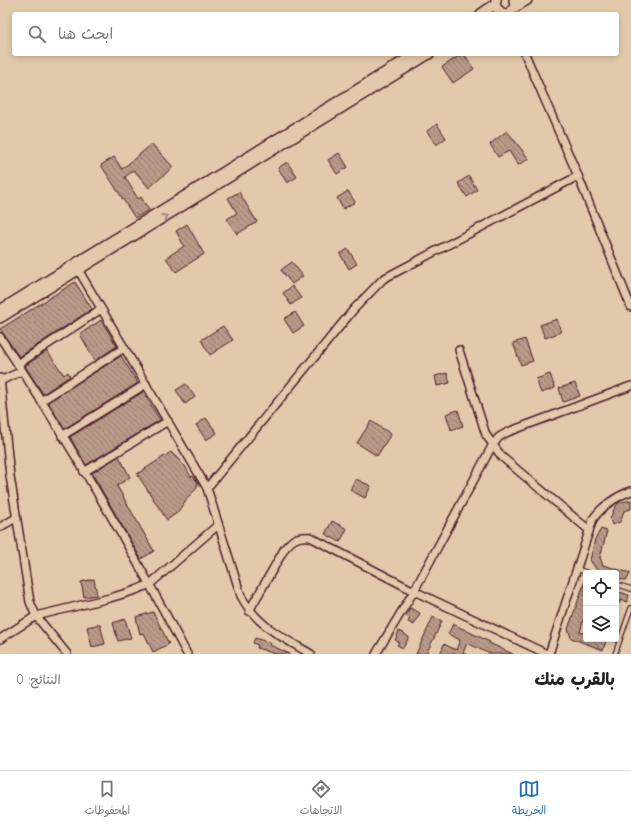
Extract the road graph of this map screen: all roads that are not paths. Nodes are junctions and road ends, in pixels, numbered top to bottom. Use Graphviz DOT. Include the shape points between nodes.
graph roads {
  1 [pos="527,0"];
  2 [pos="505,10"];
  3 [pos="493,12"];
  4 [pos="412,56"];
  5 [pos="427,56"];
  6 [pos="526,56"];
  7 [pos="578,176"];
  8 [pos="76,268"];
  9 [pos="631,307"];
  10 [pos="101,309"];
  11 [pos="0,310"];
  12 [pos="0,318"];
  13 [pos="0,337"];
  14 [pos="124,348"];
  15 [pos="459,350"];
  16 [pos="18,364"];
  17 [pos="22,371"];
  18 [pos="0,378"];
  19 [pos="0,381"];
  20 [pos="146,384"];
  21 [pos="631,386"];
  22 [pos="41,401"];
  23 [pos="168,421"];
  24 [pos="62,436"];
  25 [pos="492,446"];
  26 [pos="84,472"];
  27 [pos="207,488"];
  28 [pos="631,491"];
  29 [pos="16,518"];
  30 [pos="218,524"];
  31 [pos="0,527"];
  32 [pos="589,530"];
  33 [pos="577,569"];
  34 [pos="583,571"];
  35 [pos="150,584"];
  36 [pos="619,585"];
  37 [pos="631,589"];
  38 [pos="414,592"];
  39 [pos="631,608"];
  40 [pos="249,611"];
  41 [pos="36,616"];
  42 [pos="0,639"];
  43 [pos="67,654"];
  44 [pos="187,654"];
  45 [pos="311,654"];
  46 [pos="376,654"];
  47 [pos="548,654"];
  48 [pos="615,654"];
  1 -- 2 [label="main road"];
  2 -- 3 [label="main road"];
  4 -- 8 [label="main road"];
  8 -- 5 [label="main road, one-way"];
  6 -- 7 [label="street"];
  7 -- 9 [label="street"];
  7 -- 27 [label="street" via="383,279 354,309"];
  8 -- 10 [label="street"];
  8 -- 11 [label="main road"];
  8 -- 12 [label="main road"];
  10 -- 14 [label="street"];
  10 -- 16 [label="street"];
  13 -- 16 [label="street"];
  14 -- 20 [label="street"];
  14 -- 22 [label="street"];
  15 -- 25 [label="street" via="486,435"];
  16 -- 17 [label="street"];
  17 -- 19 [label="street"];
  17 -- 22 [label="street"];
  18 -- 19 [label="street"];
  19 -- 29 [label="street"];
  20 -- 23 [label="street"];
  20 -- 24 [label="street"];
  21 -- 25 [label="street" via="508,432 499,437"];
  22 -- 24 [label="street"];
  23 -- 26 [label="street"];
  23 -- 27 [label="street"];
  24 -- 26 [label="street"];
  25 -- 32 [label="street"];
  25 -- 38 [label="street"];
  26 -- 35 [label="street"];
  27 -- 30 [label="street"];
  28 -- 32 [label="street" via="606,504 593,519"];
  29 -- 31 [label="street"];
  29 -- 41 [label="street" via="30,602"];
  30 -- 35 [label="street"];
  30 -- 40 [label="street" via="241,596"];
  32 -- 33 [label="street"];
  33 -- 34 [label="lane"];
  33 -- 47 [label="street"];
  35 -- 41 [label="street" via="110,598"];
  35 -- 44 [label="street"];
  36 -- 37 [label="lane"];
  38 -- 40 [label="street" via="310,537 300,536 285,548"];
  38 -- 46 [label="street"];
  38 -- 47 [label="street"];
  39 -- 48 [label="lane"];
  40 -- 45 [label="street" via="260,622"];
  41 -- 42 [label="street"];
  41 -- 43 [label="street"];
}
